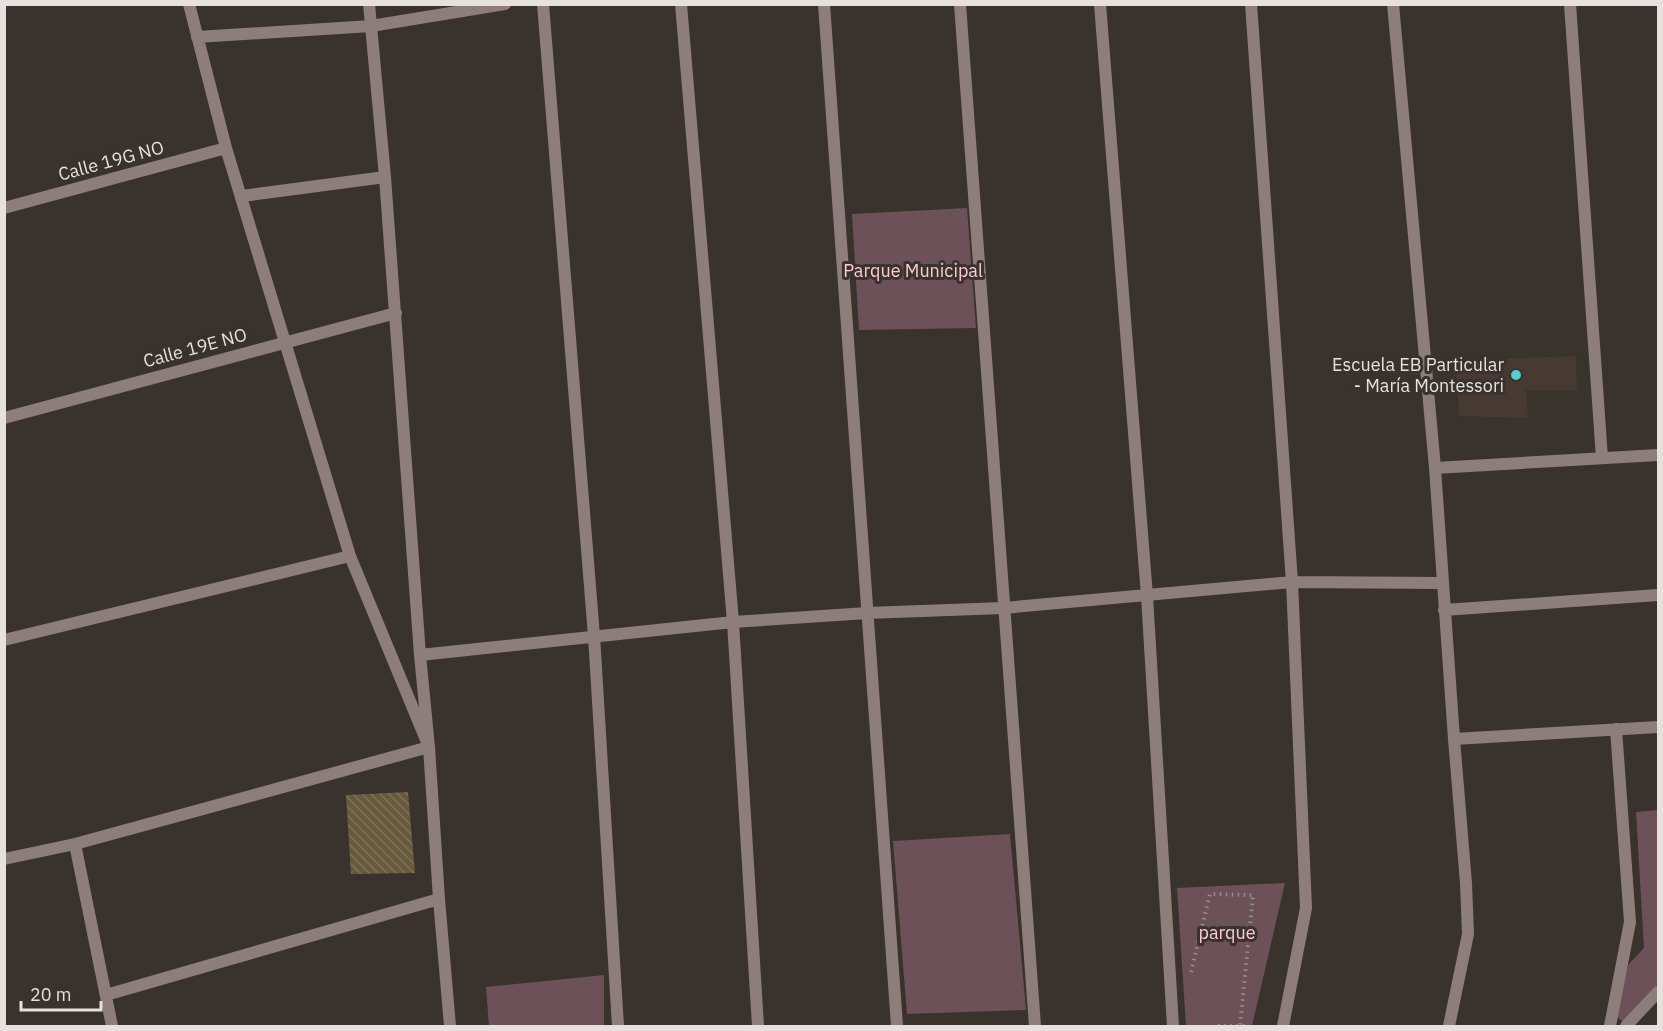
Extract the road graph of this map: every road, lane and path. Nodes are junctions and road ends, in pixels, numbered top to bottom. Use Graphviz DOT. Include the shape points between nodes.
graph roads {
  1 [pos="189,4"];
  2 [pos="369,4"];
  3 [pos="505,4"];
  4 [pos="543,4"];
  5 [pos="681,4"];
  6 [pos="824,4"];
  7 [pos="960,4"];
  8 [pos="1100,4"];
  9 [pos="1251,4"];
  10 [pos="1393,4"];
  11 [pos="1570,4"];
  12 [pos="371,26"];
  13 [pos="197,37"];
  14 [pos="226,148"];
  15 [pos="385,177"];
  16 [pos="242,196"];
  17 [pos="4,208"];
  18 [pos="396,313"];
  19 [pos="285,343"];
  20 [pos="4,418"];
  21 [pos="1659,455"];
  22 [pos="1602,458"];
  23 [pos="1435,468"];
  24 [pos="350,556"];
  25 [pos="1292,582"];
  26 [pos="1443,583"];
  27 [pos="1659,595"];
  28 [pos="1147,596"];
  29 [pos="1003,608"];
  30 [pos="1444,610"];
  31 [pos="867,613"];
  32 [pos="733,622"];
  33 [pos="594,636"];
  34 [pos="4,640"];
  35 [pos="420,655"];
  36 [pos="1659,727"];
  37 [pos="1616,729"];
  38 [pos="1454,739"];
  39 [pos="429,747"];
  40 [pos="75,844"];
  41 [pos="4,859"];
  42 [pos="439,899"];
  43 [pos="1190,978"];
  44 [pos="1659,992"];
  45 [pos="106,995"];
  46 [pos="112,1026"];
  47 [pos="450,1026"];
  48 [pos="618,1026"];
  49 [pos="758,1026"];
  50 [pos="897,1026"];
  51 [pos="1035,1026"];
  52 [pos="1173,1026"];
  53 [pos="1218,1026"];
  54 [pos="1240,1026"];
  55 [pos="1247,1026"];
  56 [pos="1283,1026"];
  57 [pos="1449,1026"];
  58 [pos="1610,1026"];
  59 [pos="1626,1026"];
  1 -- 13 [label="street"];
  2 -- 12 [label="street"];
  3 -- 12 [label="street"];
  4 -- 33 [label="street"];
  5 -- 32 [label="street"];
  6 -- 31 [label="street"];
  7 -- 29 [label="street"];
  8 -- 28 [label="street"];
  9 -- 25 [label="street"];
  10 -- 23 [label="street"];
  11 -- 22 [label="street"];
  12 -- 13 [label="street"];
  12 -- 15 [label="street"];
  13 -- 14 [label="street"];
  14 -- 16 [label="street"];
  14 -- 17 [label="street, Calle 19G NO"];
  15 -- 16 [label="street"];
  15 -- 18 [label="street"];
  16 -- 19 [label="street"];
  18 -- 19 [label="street, Calle 19E NO"];
  18 -- 35 [label="street"];
  19 -- 20 [label="street, Calle 19E NO"];
  19 -- 24 [label="street"];
  21 -- 22 [label="street"];
  22 -- 23 [label="street"];
  23 -- 26 [label="street"];
  24 -- 34 [label="street"];
  24 -- 39 [label="street"];
  25 -- 26 [label="street"];
  25 -- 28 [label="street"];
  25 -- 56 [label="street" via="1306,908"];
  26 -- 30 [label="street"];
  27 -- 30 [label="street"];
  28 -- 29 [label="street"];
  28 -- 52 [label="street"];
  29 -- 31 [label="street"];
  29 -- 51 [label="street"];
  30 -- 38 [label="street"];
  31 -- 32 [label="street"];
  31 -- 50 [label="street"];
  32 -- 33 [label="street"];
  32 -- 49 [label="street"];
  33 -- 35 [label="street"];
  33 -- 48 [label="street"];
  35 -- 39 [label="street"];
  36 -- 37 [label="street"];
  37 -- 38 [label="street"];
  37 -- 58 [label="street" via="1630,922"];
  38 -- 57 [label="street" via="1468,934"];
  39 -- 40 [label="street"];
  39 -- 42 [label="street"];
  40 -- 41 [label="street"];
  40 -- 45 [label="street"];
  42 -- 45 [label="street"];
  42 -- 47 [label="street"];
  43 -- 54 [label="path" via="1210,894 1253,895"];
  44 -- 59 [label="street"];
  45 -- 46 [label="street"];
  53 -- 54 [label="path"];
  54 -- 55 [label="path"];
}
